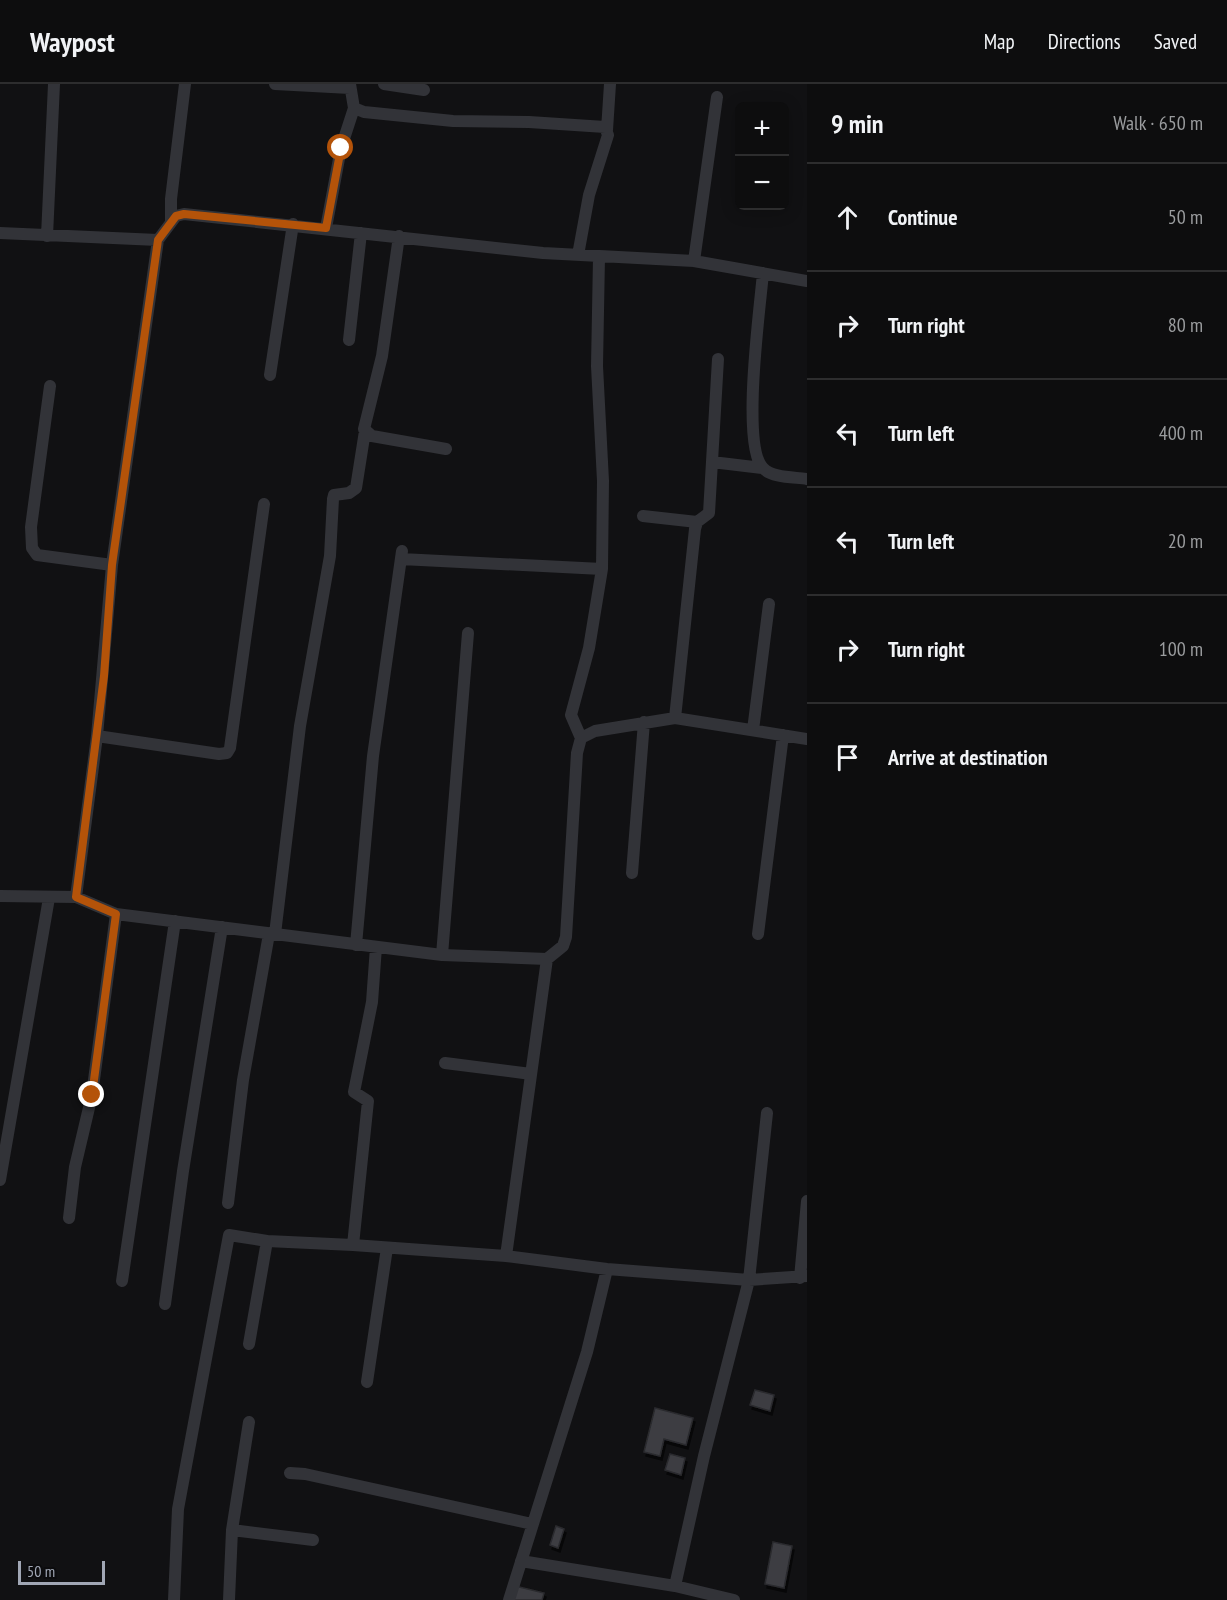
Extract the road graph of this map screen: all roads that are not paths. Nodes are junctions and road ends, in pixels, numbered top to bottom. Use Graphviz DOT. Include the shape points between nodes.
graph roads {
  1 [pos="54,84"];
  2 [pos="185,84"];
  3 [pos="275,84"];
  4 [pos="384,84"];
  5 [pos="610,84"];
  6 [pos="350,86"];
  7 [pos="423,90"];
  8 [pos="717,97"];
  9 [pos="354,108"];
  10 [pos="607,130"];
  11 [pos="171,222"];
  12 [pos="293,225"];
  13 [pos="326,228"];
  14 [pos="0,232"];
  15 [pos="361,233"];
  16 [pos="47,236"];
  17 [pos="399,236"];
  18 [pos="158,240"];
  19 [pos="578,255"];
  20 [pos="599,257"];
  21 [pos="694,261"];
  22 [pos="763,273"];
  23 [pos="807,280"];
  24 [pos="348,340"];
  25 [pos="718,359"];
  26 [pos="270,375"];
  27 [pos="50,386"];
  28 [pos="364,431"];
  29 [pos="446,448"];
  30 [pos="712,462"];
  31 [pos="762,468"];
  32 [pos="807,479"];
  33 [pos="264,504"];
  34 [pos="643,516"];
  35 [pos="697,522"];
  36 [pos="112,565"];
  37 [pos="602,569"];
  38 [pos="769,604"];
  39 [pos="468,633"];
  40 [pos="675,718"];
  41 [pos="644,722"];
  42 [pos="753,730"];
  43 [pos="783,735"];
  44 [pos="97,736"];
  45 [pos="581,738"];
  46 [pos="807,739"];
  47 [pos="632,873"];
  48 [pos="0,896"];
  49 [pos="76,897"];
  50 [pos="49,898"];
  51 [pos="116,914"];
  52 [pos="175,921"];
  53 [pos="222,927"];
  54 [pos="272,934"];
  55 [pos="758,934"];
  56 [pos="356,945"];
  57 [pos="376,947"];
  58 [pos="442,955"];
  59 [pos="547,959"];
  60 [pos="445,1063"];
  61 [pos="531,1074"];
  62 [pos="766,1113"];
  63 [pos="0,1180"];
  64 [pos="807,1202"];
  65 [pos="228,1203"];
  66 [pos="69,1218"];
  67 [pos="267,1241"];
  68 [pos="353,1245"];
  69 [pos="387,1248"];
  70 [pos="506,1256"];
  71 [pos="607,1269"];
  72 [pos="803,1277"];
  73 [pos="749,1280"];
  74 [pos="122,1281"];
  75 [pos="165,1304"];
  76 [pos="249,1344"];
  77 [pos="367,1382"];
  78 [pos="249,1422"];
  79 [pos="290,1473"];
  80 [pos="532,1524"];
  81 [pos="232,1530"];
  82 [pos="313,1540"];
  83 [pos="521,1561"];
  84 [pos="675,1586"];
  85 [pos="174,1600"];
  86 [pos="229,1600"];
  87 [pos="509,1600"];
  88 [pos="734,1600"];
  1 -- 16 [label="street"];
  2 -- 11 [label="street"];
  3 -- 6 [label="street"];
  4 -- 7 [label="street"];
  5 -- 10 [label="street"];
  6 -- 9 [label="street"];
  8 -- 21 [label="street"];
  9 -- 10 [label="street" via="427,119 601,125"];
  9 -- 13 [label="street" via="341,148"];
  10 -- 19 [label="street"];
  11 -- 12 [label="street" via="184,214"];
  11 -- 18 [label="street"];
  12 -- 13 [label="street"];
  12 -- 26 [label="street"];
  13 -- 15 [label="street"];
  14 -- 16 [label="street"];
  15 -- 17 [label="street"];
  15 -- 24 [label="street"];
  16 -- 18 [label="street"];
  17 -- 19 [label="street"];
  17 -- 28 [label="street" via="382,356"];
  18 -- 36 [label="street"];
  19 -- 20 [label="street"];
  20 -- 21 [label="street"];
  20 -- 37 [label="street" via="597,366 603,481"];
  21 -- 22 [label="street"];
  22 -- 23 [label="street"];
  22 -- 31 [label="street" via="752,420 754,449"];
  25 -- 30 [label="street"];
  27 -- 36 [label="street" via="31,527 32,548 37,555"];
  28 -- 29 [label="street" via="372,436"];
  28 -- 54 [label="street" via="356,488 333,499 330,556 300,726"];
  30 -- 31 [label="street"];
  30 -- 35 [label="street" via="710,513"];
  31 -- 32 [label="street"];
  33 -- 44 [label="street" via="227,753"];
  34 -- 35 [label="street"];
  35 -- 40 [label="street"];
  36 -- 44 [label="street"];
  37 -- 45 [label="street" via="589,648 572,715"];
  37 -- 56 [label="street" via="401,555 373,756"];
  38 -- 42 [label="street"];
  39 -- 58 [label="street"];
  40 -- 41 [label="street"];
  40 -- 42 [label="street"];
  41 -- 45 [label="street"];
  41 -- 47 [label="street"];
  42 -- 43 [label="street"];
  43 -- 46 [label="street"];
  43 -- 55 [label="street"];
  44 -- 49 [label="street"];
  45 -- 59 [label="street" via="566,938 563,946"];
  48 -- 50 [label="street"];
  49 -- 50 [label="street"];
  49 -- 51 [label="street"];
  50 -- 63 [label="street"];
  51 -- 52 [label="street"];
  51 -- 66 [label="street" via="92,1095 75,1167"];
  52 -- 53 [label="street"];
  52 -- 74 [label="street"];
  53 -- 54 [label="street"];
  53 -- 75 [label="street"];
  54 -- 56 [label="street"];
  54 -- 65 [label="street" via="243,1080"];
  56 -- 57 [label="street"];
  57 -- 58 [label="street"];
  57 -- 68 [label="street" via="372,1002 354,1092 368,1101"];
  58 -- 59 [label="street"];
  59 -- 61 [label="street"];
  60 -- 61 [label="street"];
  61 -- 70 [label="street"];
  62 -- 73 [label="street"];
  64 -- 72 [label="street"];
  67 -- 68 [label="street"];
  67 -- 76 [label="street"];
  67 -- 85 [label="street" via="230,1235 178,1509"];
  68 -- 69 [label="street"];
  69 -- 70 [label="street"];
  69 -- 77 [label="street"];
  70 -- 71 [label="street"];
  71 -- 73 [label="street"];
  71 -- 80 [label="street" via="587,1352"];
  72 -- 73 [label="street"];
  73 -- 84 [label="street"];
  78 -- 81 [label="street"];
  79 -- 80 [label="street" via="305,1473"];
  80 -- 83 [label="street"];
  81 -- 82 [label="street"];
  81 -- 86 [label="street"];
  83 -- 84 [label="street"];
  83 -- 87 [label="street"];
  84 -- 88 [label="street"];
}
